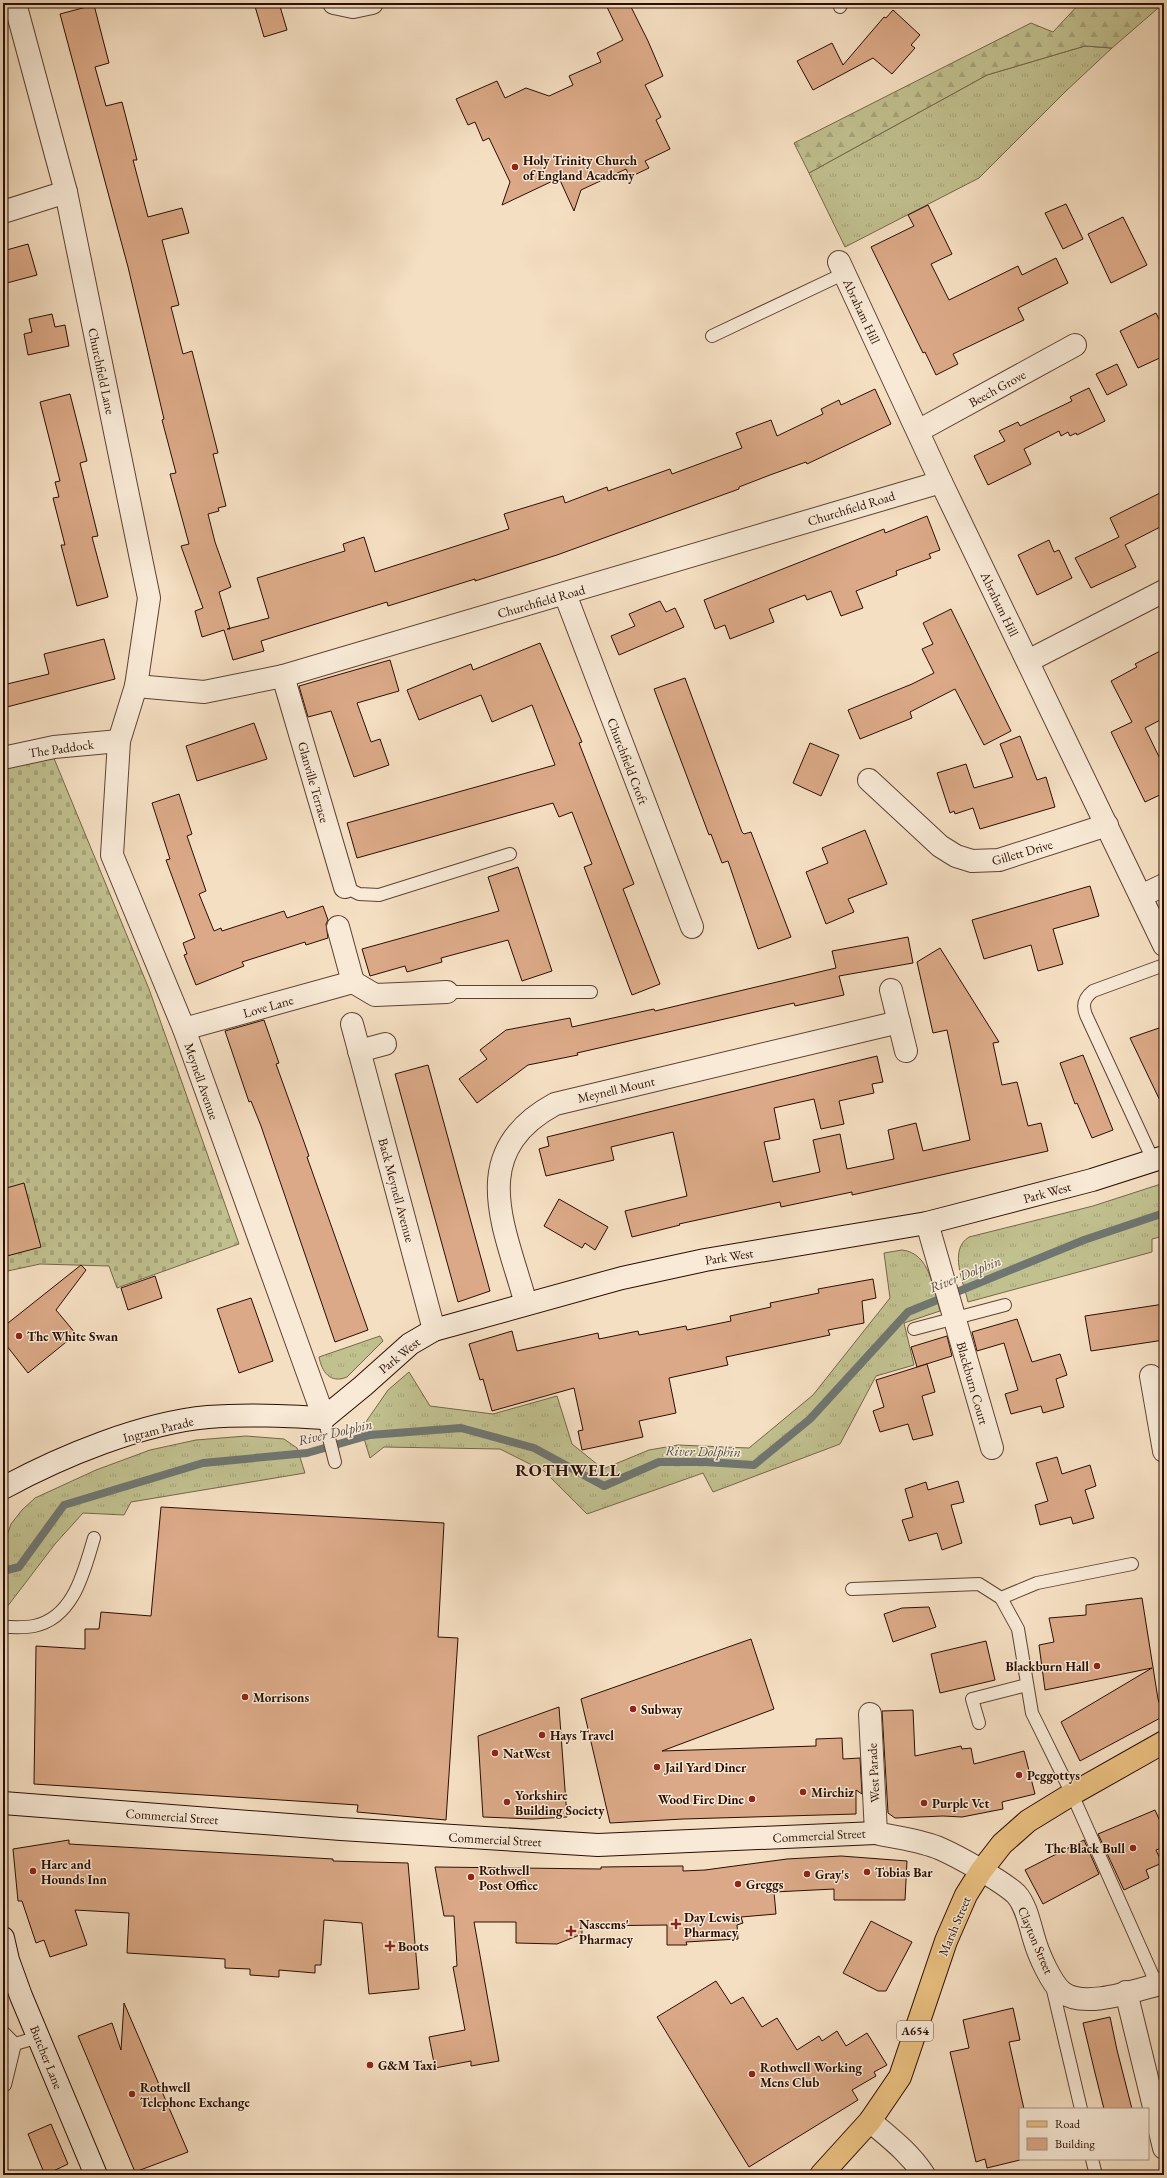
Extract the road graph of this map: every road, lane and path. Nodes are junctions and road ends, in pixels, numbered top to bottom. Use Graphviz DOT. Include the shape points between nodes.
graph roads {
  1 [pos="15,3"];
  2 [pos="334,3"];
  3 [pos="372,3"];
  4 [pos="66,192"];
  5 [pos="3,212"];
  6 [pos="842,268"];
  7 [pos="712,336"];
  8 [pos="1075,345"];
  9 [pos="918,431"];
  10 [pos="941,482"];
  11 [pos="1164,591"];
  12 [pos="565,594"];
  13 [pos="1028,661"];
  14 [pos="283,676"];
  15 [pos="136,686"];
  16 [pos="119,741"];
  17 [pos="3,758"];
  18 [pos="869,780"];
  19 [pos="1107,825"];
  20 [pos="510,854"];
  21 [pos="1164,885"];
  22 [pos="345,887"];
  23 [pos="1141,896"];
  24 [pos="338,927"];
  25 [pos="692,928"];
  26 [pos="1164,944"];
  27 [pos="1164,964"];
  28 [pos="352,982"];
  29 [pos="891,990"];
  30 [pos="447,992"];
  31 [pos="591,992"];
  32 [pos="899,1022"];
  33 [pos="352,1024"];
  34 [pos="184,1029"];
  35 [pos="385,1044"];
  36 [pos="360,1051"];
  37 [pos="906,1051"];
  38 [pos="1158,1159"];
  39 [pos="927,1223"];
  40 [pos="526,1304"];
  41 [pos="950,1304"];
  42 [pos="1005,1306"];
  43 [pos="914,1329"];
  44 [pos="434,1330"];
  45 [pos="1151,1376"];
  46 [pos="326,1428"];
  47 [pos="992,1448"];
  48 [pos="1164,1452"];
  49 [pos="335,1462"];
  50 [pos="3,1488"];
  51 [pos="94,1538"];
  52 [pos="1132,1564"];
  53 [pos="852,1589"];
  54 [pos="1001,1598"];
  55 [pos="3,1627"];
  56 [pos="1027,1685"];
  57 [pos="870,1714"];
  58 [pos="979,1723"];
  59 [pos="1164,1742"];
  60 [pos="1072,1794"];
  61 [pos="3,1803"];
  62 [pos="876,1833"];
  63 [pos="981,1871"];
  64 [pos="3,1938"];
  65 [pos="1049,1975"];
  66 [pos="1160,1984"];
  67 [pos="1126,1992"];
  68 [pos="3,2032"];
  69 [pos="39,2037"];
  70 [pos="15,2044"];
  71 [pos="3,2086"];
  72 [pos="1080,2108"];
  73 [pos="870,2121"];
  74 [pos="1164,2148"];
  75 [pos="1092,2160"];
  76 [pos="96,2175"];
  77 [pos="821,2175"];
  78 [pos="924,2175"];
  79 [pos="1096,2175"];
  1 -- 4 [label="street, Churchfield Lane"];
  2 -- 3 [label="street" via="353,7"];
  4 -- 5 [label="street"];
  4 -- 15 [label="street, Churchfield Lane" via="149,598"];
  6 -- 7 [label="lane"];
  6 -- 9 [label="street, Abraham Hill"];
  8 -- 9 [label="street, Beech Grove"];
  9 -- 10 [label="street, Abraham Hill"];
  10 -- 12 [label="street, Churchfield Road"];
  10 -- 13 [label="street, Abraham Hill"];
  11 -- 13 [label="street"];
  12 -- 14 [label="street, Churchfield Road"];
  12 -- 25 [label="street, Churchfield Croft"];
  13 -- 19 [label="street, Abraham Hill"];
  14 -- 15 [label="street, Churchfield Road" via="204,692"];
  14 -- 22 [label="street, Glanville Terrace"];
  15 -- 16 [label="street, Churchfield Lane"];
  16 -- 17 [label="street, The Paddock" via="54,747"];
  16 -- 34 [label="street, Meynell Avenue" via="112,855"];
  18 -- 19 [label="street, Gillett Drive" via="940,846 956,856 972,861 999,860"];
  19 -- 23 [label="street, Abraham Hill"];
  20 -- 22 [label="lane" via="379,895 359,894"];
  21 -- 23 [label="street"];
  23 -- 26 [label="street, Abraham Hill"];
  24 -- 28 [label="street"];
  27 -- 38 [label="lane" via="1093,991 1085,999 1084,1005 1086,1016"];
  28 -- 30 [label="street" via="375,995"];
  28 -- 34 [label="street, Love Lane"];
  29 -- 32 [label="street"];
  30 -- 31 [label="lane"];
  32 -- 37 [label="street"];
  32 -- 40 [label="street, Meynell Mount" via="555,1104 536,1114 520,1129 508,1146 500,1166 498,1187 500,1208"];
  33 -- 36 [label="street, Back Meynell Avenue"];
  34 -- 46 [label="street, Meynell Avenue"];
  35 -- 36 [label="street"];
  36 -- 44 [label="street, Back Meynell Avenue"];
  38 -- 39 [label="street, Park West" via="1092,1180"];
  39 -- 40 [label="street, Park West" via="705,1260 622,1278"];
  39 -- 41 [label="street, Blackburn Court"];
  40 -- 44 [label="street, Park West"];
  41 -- 42 [label="lane"];
  41 -- 43 [label="lane"];
  41 -- 47 [label="street, Blackburn Court"];
  44 -- 46 [label="street, Park West" via="410,1344 363,1386"];
  45 -- 48 [label="street"];
  46 -- 49 [label="lane"];
  46 -- 50 [label="street, Ingram Parade" via="244,1416 208,1417 174,1422 109,1441"];
  51 -- 55 [label="lane" via="79,1585 64,1608 46,1622 34,1626"];
  52 -- 54 [label="lane" via="1037,1583"];
  53 -- 54 [label="lane" via="979,1584"];
  54 -- 56 [label="lane" via="1018,1629"];
  56 -- 58 [label="lane" via="972,1698"];
  56 -- 60 [label="lane" via="1032,1713"];
  57 -- 62 [label="street, West Parade"];
  59 -- 60 [label="main road, Marsh Street / A654"];
  60 -- 63 [label="main road, Marsh Street / A654" via="1028,1821 1002,1844"];
  60 -- 66 [label="lane"];
  61 -- 62 [label="street, Commercial Street" via="598,1845"];
  62 -- 63 [label="street, Commercial Street" via="940,1848"];
  63 -- 65 [label="street, Clayton Street" via="1016,1895 1026,1913"];
  63 -- 73 [label="main road, Marsh Street / A654" via="966,1895 946,1941 900,2077"];
  64 -- 69 [label="street, Butcher Lane" via="8,1960"];
  65 -- 67 [label="street, Clayton Street" via="1061,1991 1074,1999 1093,1999"];
  65 -- 72 [label="lane"];
  66 -- 67 [label="street, Clayton Street"];
  67 -- 74 [label="street"];
  68 -- 70 [label="lane"];
  69 -- 70 [label="lane"];
  69 -- 76 [label="street, Butcher Lane"];
  70 -- 71 [label="lane"];
  73 -- 77 [label="main road, Marsh Street / A654"];
  73 -- 78 [label="street" via="900,2146"];
  75 -- 79 [label="lane"];
}
